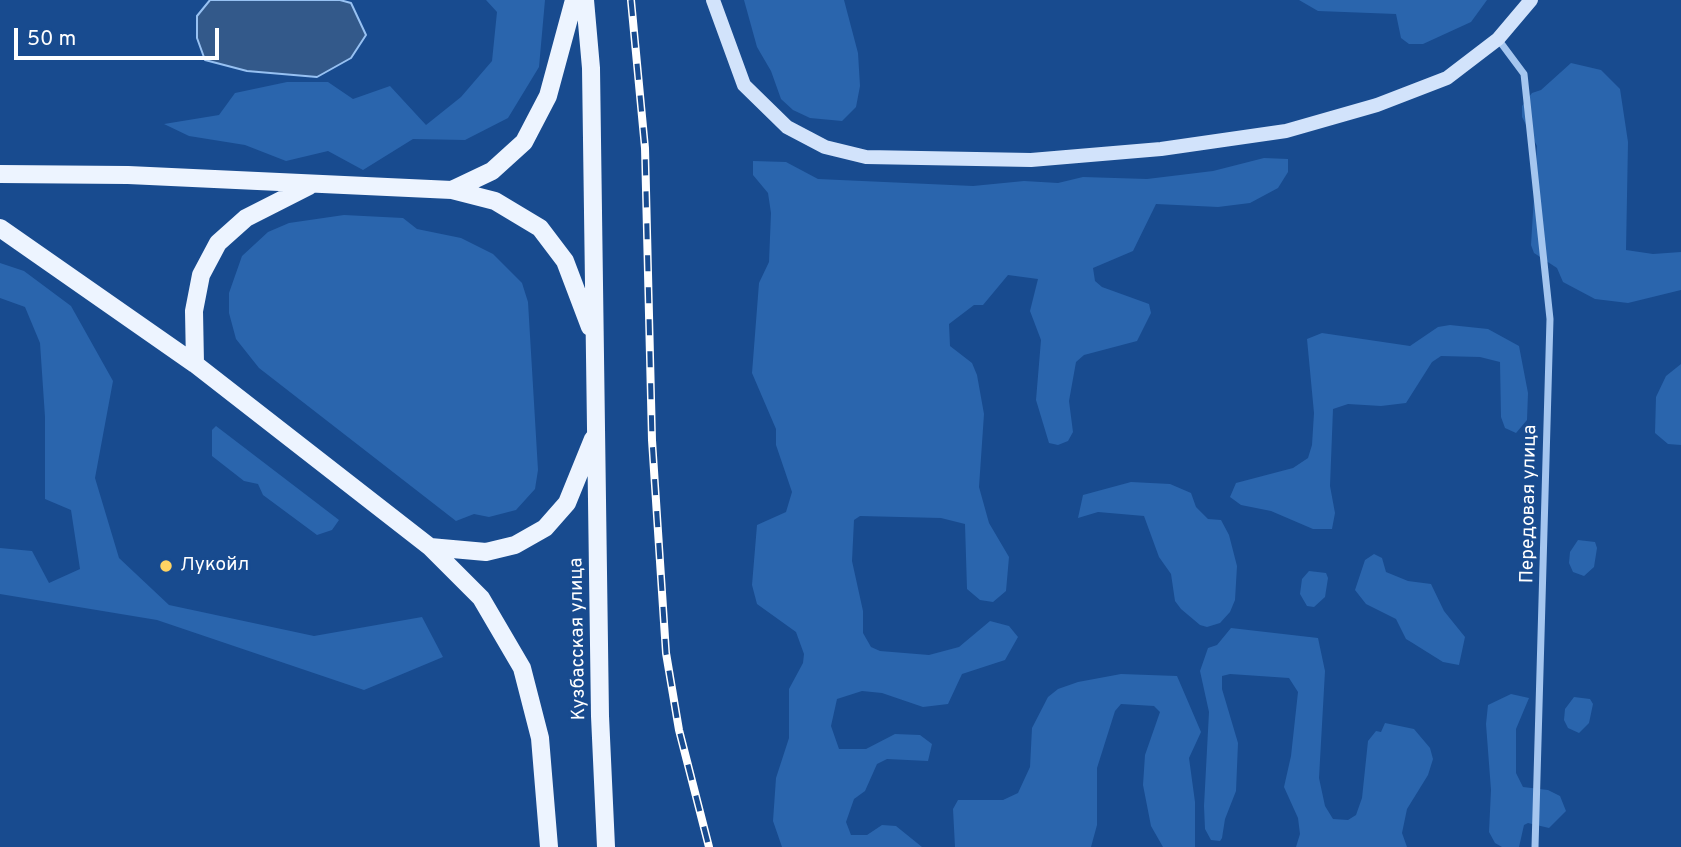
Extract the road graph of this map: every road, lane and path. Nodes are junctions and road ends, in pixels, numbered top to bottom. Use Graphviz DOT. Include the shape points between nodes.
graph roads {
  1 [pos="574,0"];
  2 [pos="585,0"];
  3 [pos="713,0"];
  4 [pos="1531,0"];
  5 [pos="1498,39"];
  6 [pos="0,174"];
  7 [pos="312,185"];
  8 [pos="452,190"];
  9 [pos="0,228"];
  10 [pos="594,337"];
  11 [pos="195,364"];
  12 [pos="597,429"];
  13 [pos="430,547"];
  14 [pos="549,847"];
  15 [pos="606,847"];
  16 [pos="1535,847"];
  1 -- 8 [label="main road" via="548,96 524,142 492,170"];
  2 -- 10 [label="main road, Кузбасская улица" via="591,68"];
  3 -- 5 [label="main road" via="744,85 788,127 825,147 866,157 1060,159 1286,131 1377,105 1447,78"];
  4 -- 5 [label="main road"];
  5 -- 16 [label="street, Передовая улица" via="1524,74 1550,319"];
  6 -- 7 [label="main road" via="128,175"];
  7 -- 8 [label="main road"];
  7 -- 11 [label="main road" via="246,218 218,243 201,275 194,311"];
  8 -- 10 [label="main road" via="495,201 540,228 565,261"];
  9 -- 11 [label="main road"];
  10 -- 12 [label="main road, Кузбасская улица"];
  11 -- 13 [label="main road"];
  12 -- 13 [label="main road" via="567,503 545,528 515,545 486,552"];
  12 -- 15 [label="main road, Кузбасская улица"];
  13 -- 14 [label="main road" via="481,598 522,668 540,738"];
}
